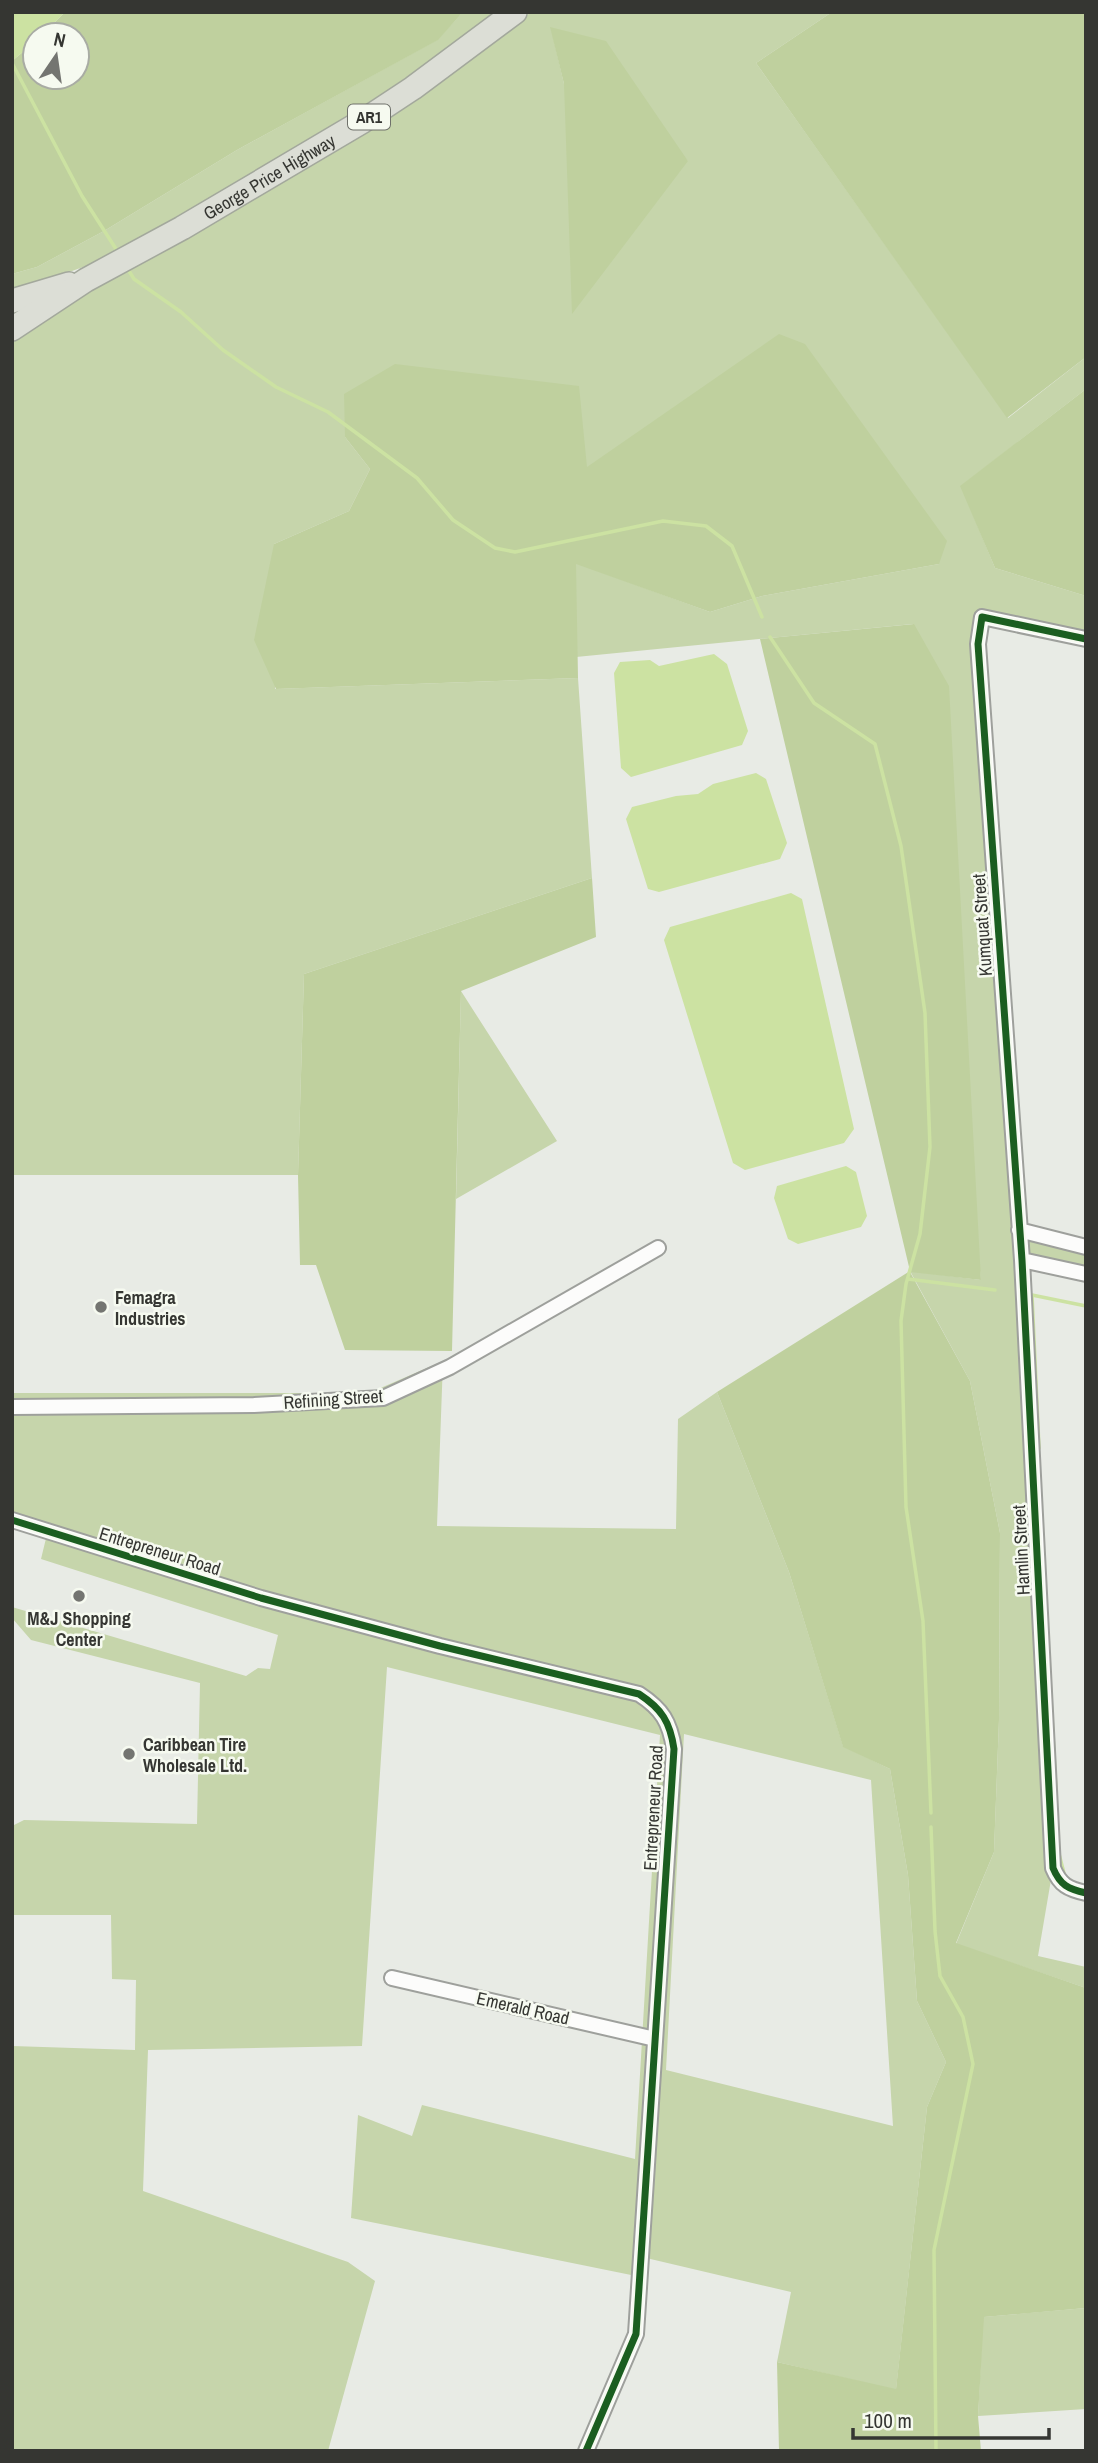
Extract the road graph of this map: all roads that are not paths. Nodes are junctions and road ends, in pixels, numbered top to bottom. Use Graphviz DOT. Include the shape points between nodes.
graph roads {
  1 [pos="515,12"];
  2 [pos="86,280"];
  3 [pos="12,301"];
  4 [pos="12,329"];
  5 [pos="1086,639"];
  6 [pos="1020,1230"];
  7 [pos="1086,1247"];
  8 [pos="658,1248"];
  9 [pos="1022,1260"];
  10 [pos="1086,1274"];
  11 [pos="12,1407"];
  12 [pos="12,1520"];
  13 [pos="1086,1893"];
  14 [pos="392,1978"];
  15 [pos="654,2039"];
  16 [pos="586,2451"];
  1 -- 2 [label="highway, George Price Highway / AR1" via="362,121"];
  2 -- 3 [label="highway, George Price Highway / AR1"];
  2 -- 4 [label="highway, George Price Highway / AR1"];
  5 -- 6 [label="street, Kumquat Street" via="982,617 978,644"];
  6 -- 7 [label="street"];
  6 -- 9 [label="street, Hamlin Street"];
  8 -- 11 [label="street, Refining Street" via="450,1367 383,1398 254,1405"];
  9 -- 10 [label="street"];
  9 -- 13 [label="street, Hamlin Street" via="1053,1868 1069,1889"];
  12 -- 15 [label="street, Entrepreneur Road" via="261,1598 639,1694 657,1706 670,1724 674,1749"];
  14 -- 15 [label="street, Emerald Road"];
  15 -- 16 [label="street, Entrepreneur Road" via="636,2334"];
}
